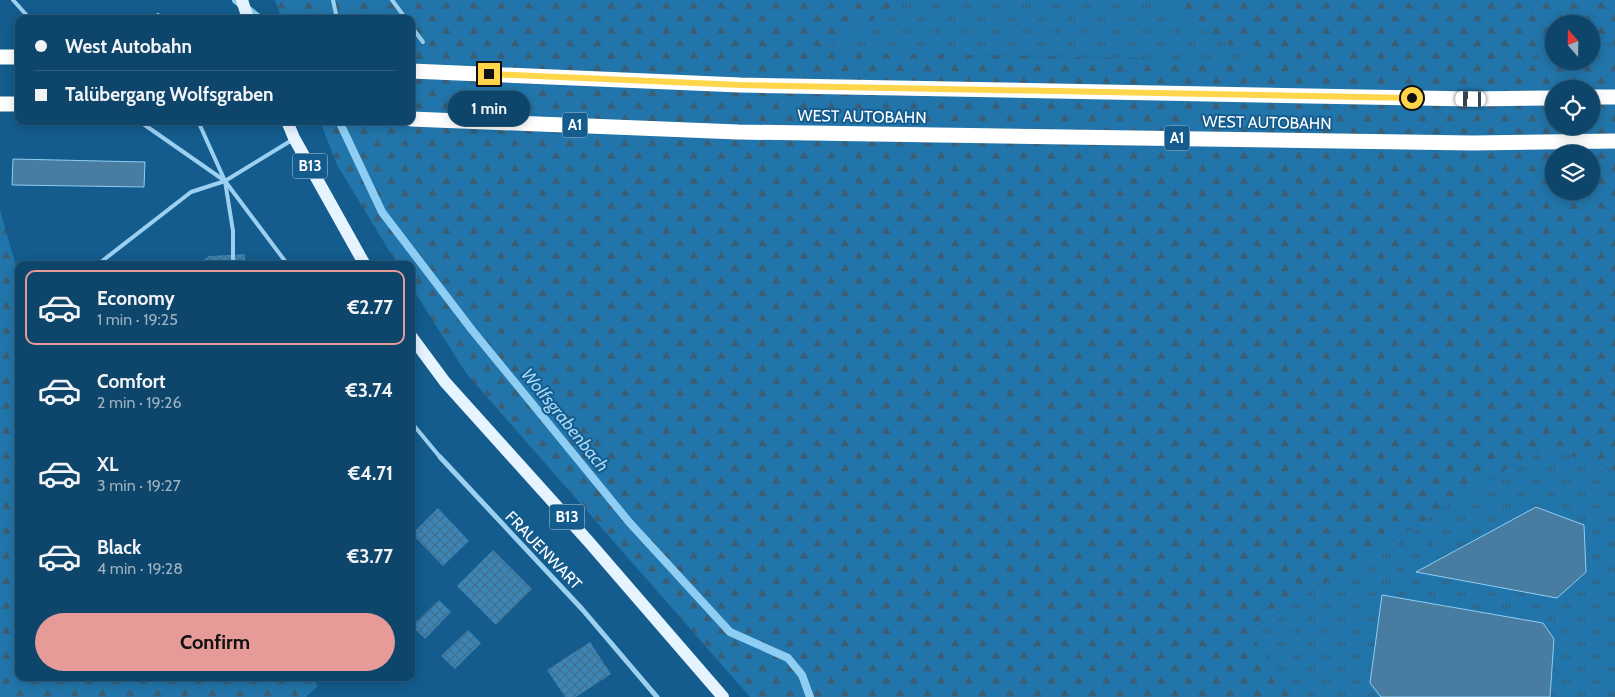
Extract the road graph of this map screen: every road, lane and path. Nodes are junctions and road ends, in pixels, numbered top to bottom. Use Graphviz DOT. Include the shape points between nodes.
graph roads {
  1 [pos="13,0"];
  2 [pos="242,0"];
  3 [pos="333,0"];
  4 [pos="392,0"];
  5 [pos="26,15"];
  6 [pos="247,15"];
  7 [pos="336,15"];
  8 [pos="403,15"];
  9 [pos="415,31"];
  10 [pos="423,42"];
  11 [pos="0,56"];
  12 [pos="15,57"];
  13 [pos="415,71"];
  14 [pos="1600,97"];
  15 [pos="1615,97"];
  16 [pos="1545,98"];
  17 [pos="0,104"];
  18 [pos="15,104"];
  19 [pos="415,119"];
  20 [pos="145,125"];
  21 [pos="200,125"];
  22 [pos="289,125"];
  23 [pos="294,138"];
  24 [pos="1615,141"];
  25 [pos="225,181"];
  26 [pos="102,261"];
  27 [pos="233,261"];
  28 [pos="285,261"];
  29 [pos="363,261"];
  30 [pos="415,341"];
  31 [pos="415,427"];
  32 [pos="440,457"];
  33 [pos="657,697"];
  34 [pos="723,697"];
  1 -- 5 [label="lane"];
  2 -- 6 [label="main road"];
  3 -- 7 [label="lane"];
  4 -- 8 [label="lane"];
  9 -- 10 [label="lane"];
  11 -- 12 [label="highway"];
  13 -- 16 [label="highway, WEST AUTOBAHN" via="740,85"];
  14 -- 15 [label="highway"];
  17 -- 18 [label="highway"];
  19 -- 24 [label="highway, WEST AUTOBAHN / A1" via="738,132 1473,143"];
  20 -- 25 [label="lane"];
  21 -- 25 [label="lane"];
  22 -- 23 [label="main road, B13"];
  23 -- 25 [label="lane"];
  23 -- 29 [label="main road, B13"];
  25 -- 26 [label="lane" via="191,192"];
  25 -- 27 [label="lane" via="233,230"];
  25 -- 28 [label="lane"];
  30 -- 34 [label="main road, B13" via="445,382"];
  31 -- 32 [label="lane, FRAUENWART"];
  32 -- 33 [label="street, FRAUENWART" via="582,609"];
}
